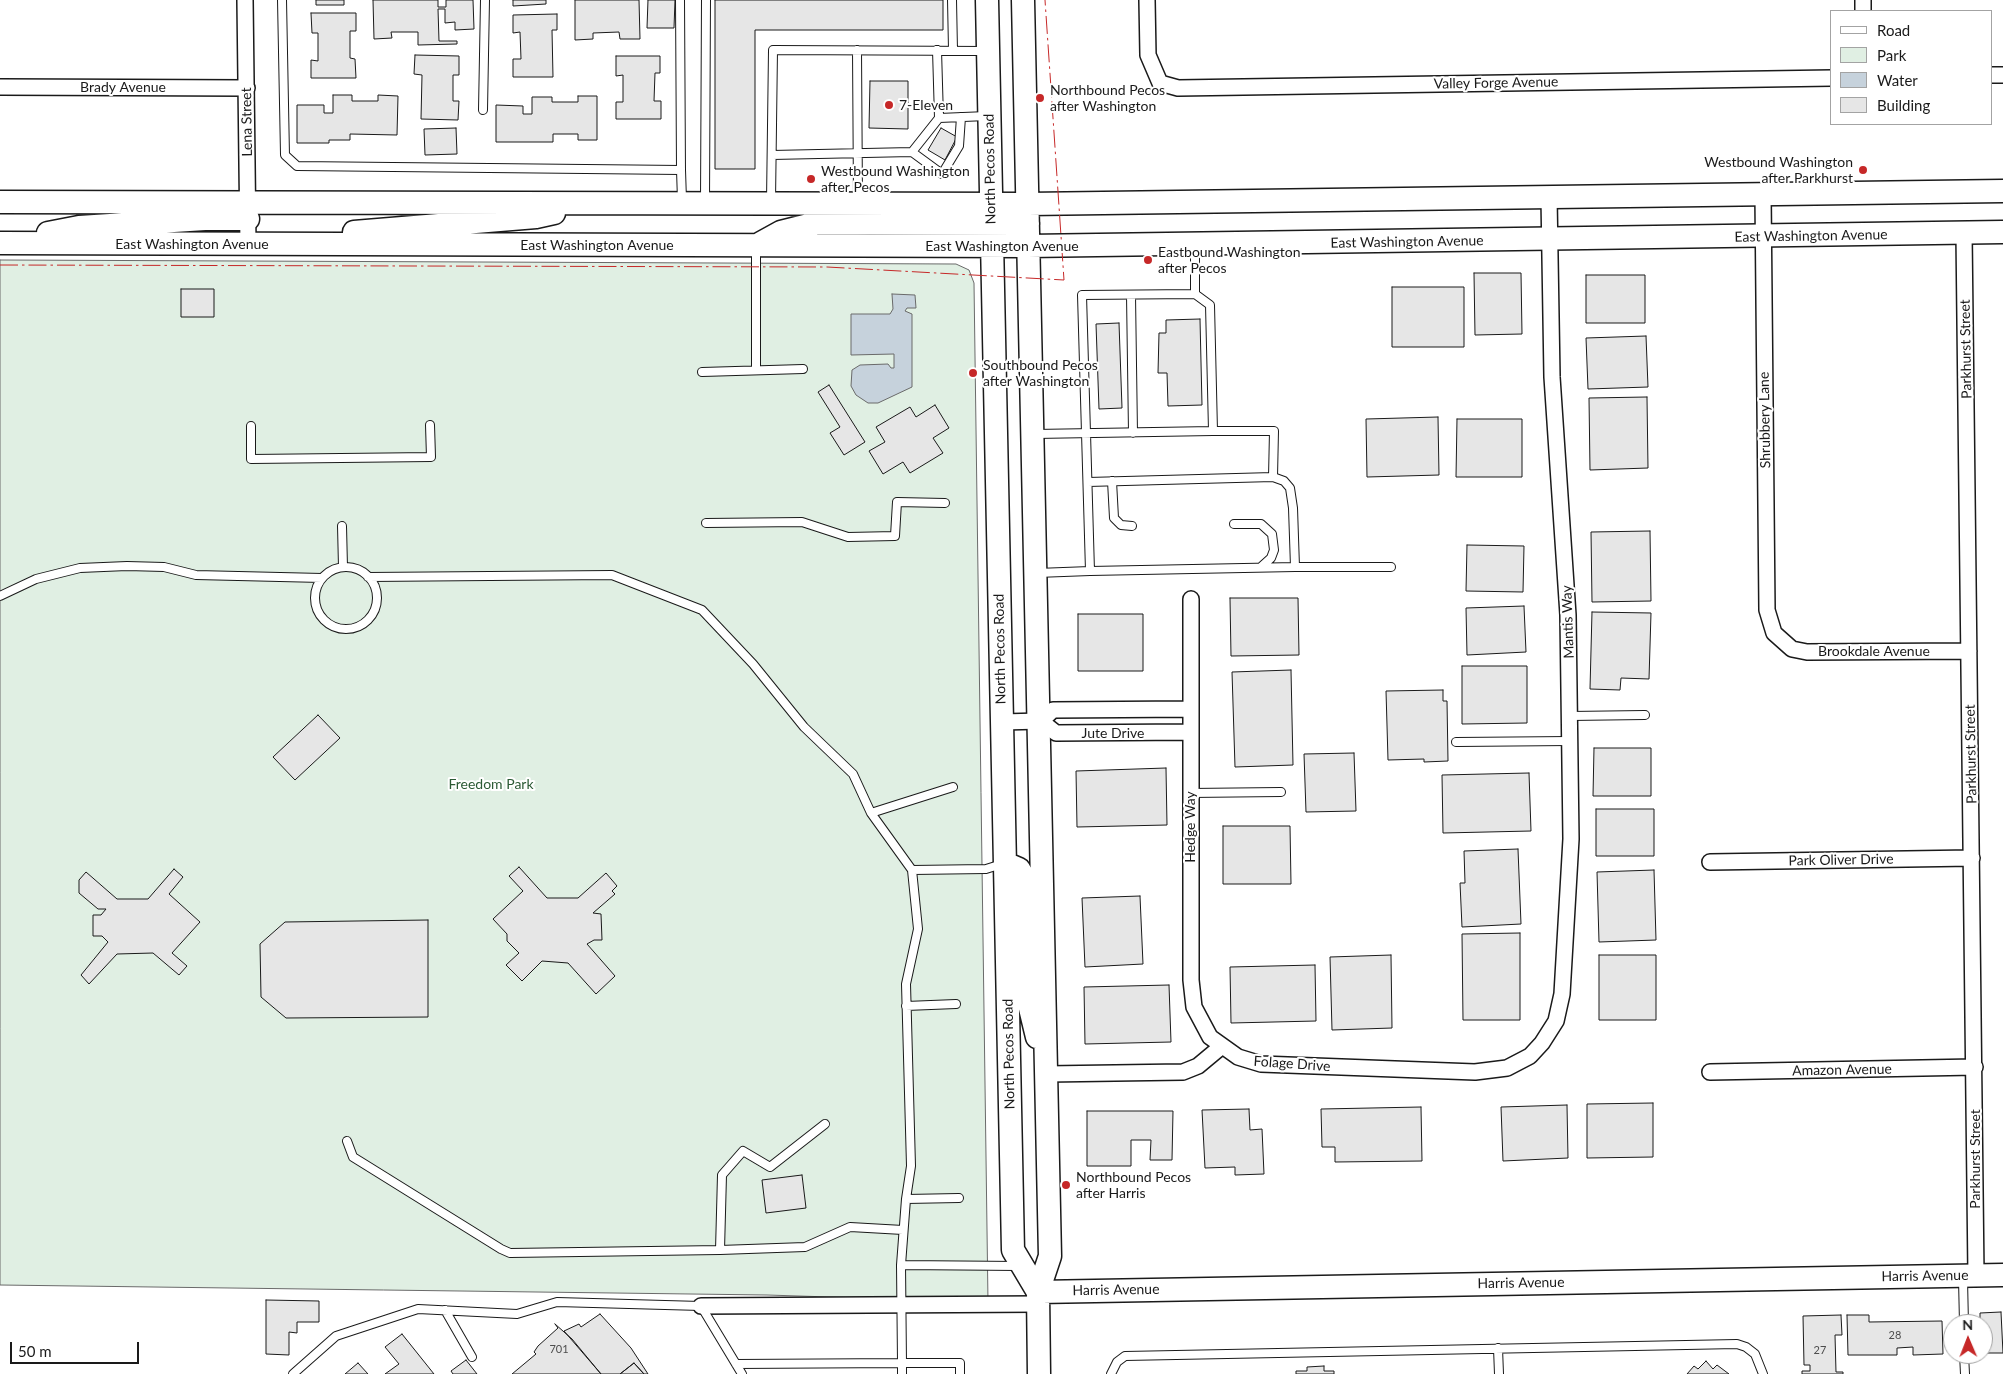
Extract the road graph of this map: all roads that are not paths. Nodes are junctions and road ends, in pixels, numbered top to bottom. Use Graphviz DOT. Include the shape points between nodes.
graph roads {
  1 [pos="245,0"];
  2 [pos="282,0"];
  3 [pos="485,0"];
  4 [pos="680,0"];
  5 [pos="706,0"];
  6 [pos="952,0"];
  7 [pos="987,0"];
  8 [pos="1024,0"];
  9 [pos="1147,0"];
  10 [pos="856,50"];
  11 [pos="937,50"];
  12 [pos="953,50"];
  13 [pos="988,51"];
  14 [pos="1830,78"];
  15 [pos="0,87"];
  16 [pos="247,88"];
  17 [pos="483,110"];
  18 [pos="989,116"];
  19 [pos="962,117"];
  20 [pos="939,118"];
  21 [pos="912,152"];
  22 [pos="857,153"];
  23 [pos="772,155"];
  24 [pos="681,170"];
  25 [pos="2003,191"];
  26 [pos="1762,194"];
  27 [pos="1549,197"];
  28 [pos="0,202"];
  29 [pos="601,203"];
  30 [pos="682,203"];
  31 [pos="705,203"];
  32 [pos="771,203"];
  33 [pos="858,204"];
  34 [pos="248,210"];
  35 [pos="991,214"];
  36 [pos="1028,214"];
  37 [pos="2003,232"];
  38 [pos="1964,233"];
  39 [pos="1763,236"];
  40 [pos="1550,240"];
  41 [pos="0,242"];
  42 [pos="248,244"];
  43 [pos="339,244"];
  44 [pos="1195,244"];
  45 [pos="756,246"];
  46 [pos="992,246"];
  47 [pos="1028,246"];
  48 [pos="1195,294"];
  49 [pos="1131,295"];
  50 [pos="756,370"];
  51 [pos="803,370"];
  52 [pos="702,372"];
  53 [pos="430,425"];
  54 [pos="251,426"];
  55 [pos="1213,431"];
  56 [pos="1086,433"];
  57 [pos="1133,433"];
  58 [pos="1033,434"];
  59 [pos="1273,477"];
  60 [pos="1112,481"];
  61 [pos="1088,482"];
  62 [pos="945,503"];
  63 [pos="706,523"];
  64 [pos="1234,524"];
  65 [pos="342,526"];
  66 [pos="1132,526"];
  67 [pos="343,567"];
  68 [pos="1391,567"];
  69 [pos="1259,568"];
  70 [pos="1294,568"];
  71 [pos="1090,571"];
  72 [pos="1036,573"];
  73 [pos="368,577"];
  74 [pos="322,578"];
  75 [pos="0,596"];
  76 [pos="1191,599"];
  77 [pos="1782,642"];
  78 [pos="1969,651"];
  79 [pos="1190,709"];
  80 [pos="1645,715"];
  81 [pos="1570,716"];
  82 [pos="1041,721"];
  83 [pos="1002,722"];
  84 [pos="1189,732"];
  85 [pos="1570,741"];
  86 [pos="1456,742"];
  87 [pos="953,787"];
  88 [pos="1281,792"];
  89 [pos="1190,793"];
  90 [pos="871,813"];
  91 [pos="1972,858"];
  92 [pos="1710,862"];
  93 [pos="1005,864"];
  94 [pos="912,870"];
  95 [pos="956,1004"];
  96 [pos="906,1006"];
  97 [pos="1542,1043"];
  98 [pos="1222,1046"];
  99 [pos="1974,1068"];
  100 [pos="1710,1072"];
  101 [pos="1046,1074"];
  102 [pos="825,1124"];
  103 [pos="347,1141"];
  104 [pos="959,1198"];
  105 [pos="906,1199"];
  106 [pos="904,1230"];
  107 [pos="720,1250"];
  108 [pos="901,1265"];
  109 [pos="1022,1266"];
  110 [pos="2003,1275"];
  111 [pos="1969,1276"];
  112 [pos="1038,1298"];
  113 [pos="900,1305"];
  114 [pos="701,1306"];
  115 [pos="445,1310"];
  116 [pos="1965,1314"];
  117 [pos="1498,1348"];
  118 [pos="472,1357"];
  119 [pos="902,1363"];
  120 [pos="736,1364"];
  121 [pos="293,1374"];
  122 [pos="742,1374"];
  123 [pos="902,1374"];
  124 [pos="960,1374"];
  125 [pos="1039,1374"];
  126 [pos="1111,1374"];
  127 [pos="1499,1374"];
  128 [pos="1763,1374"];
  1 -- 16 [label="street, Lena Street"];
  2 -- 24 [label="lane" via="285,155 297,166"];
  3 -- 17 [label="lane"];
  4 -- 24 [label="lane"];
  5 -- 31 [label="lane"];
  6 -- 12 [label="lane"];
  7 -- 13 [label="main road, North Pecos Road"];
  8 -- 36 [label="main road"];
  9 -- 14 [label="street, Valley Forge Avenue" via="1148,55 1160,83 1178,88"];
  10 -- 11 [label="lane"];
  10 -- 22 [label="lane"];
  10 -- 23 [label="lane" via="773,50"];
  11 -- 12 [label="lane"];
  11 -- 20 [label="lane"];
  12 -- 13 [label="lane"];
  13 -- 18 [label="main road, North Pecos Road"];
  15 -- 16 [label="street, Brady Avenue"];
  16 -- 34 [label="street, Lena Street"];
  18 -- 19 [label="lane"];
  18 -- 35 [label="main road, North Pecos Road"];
  19 -- 20 [label="lane"];
  19 -- 21 [label="lane" via="959,146 942,174"];
  20 -- 21 [label="lane"];
  21 -- 22 [label="lane"];
  22 -- 23 [label="lane"];
  22 -- 33 [label="lane"];
  23 -- 32 [label="lane"];
  24 -- 30 [label="lane"];
  25 -- 26 [label="main road"];
  26 -- 27 [label="main road"];
  26 -- 39 [label="street, Shrubbery Lane"];
  27 -- 36 [label="main road"];
  27 -- 40 [label="street, Mantis Way"];
  28 -- 34 [label="main road"];
  29 -- 30 [label="main road"];
  29 -- 34 [label="main road"];
  29 -- 43 [label="main road" via="536,218 356,232 346,235"];
  30 -- 31 [label="main road"];
  31 -- 32 [label="main road"];
  32 -- 33 [label="main road"];
  33 -- 35 [label="main road"];
  34 -- 41 [label="main road" via="79,228"];
  34 -- 42 [label="street, Lena Street"];
  35 -- 36 [label="main road"];
  35 -- 45 [label="main road" via="818,223 781,232"];
  35 -- 46 [label="main road, North Pecos Road"];
  36 -- 47 [label="main road"];
  37 -- 38 [label="main road, East Washington Avenue"];
  38 -- 39 [label="main road, East Washington Avenue"];
  38 -- 78 [label="street, Parkhurst Street"];
  39 -- 40 [label="main road, East Washington Avenue"];
  39 -- 77 [label="street, Shrubbery Lane" via="1767,610 1774,633"];
  40 -- 44 [label="main road, East Washington Avenue"];
  40 -- 81 [label="street, Mantis Way" via="1552,377 1568,615"];
  41 -- 42 [label="main road, East Washington Avenue"];
  42 -- 43 [label="main road, East Washington Avenue"];
  43 -- 45 [label="main road, East Washington Avenue"];
  44 -- 47 [label="main road, East Washington Avenue"];
  44 -- 48 [label="lane"];
  45 -- 46 [label="main road, East Washington Avenue"];
  45 -- 50 [label="lane"];
  46 -- 47 [label="main road, East Washington Avenue"];
  46 -- 83 [label="main road, North Pecos Road"];
  47 -- 58 [label="main road"];
  48 -- 49 [label="lane"];
  48 -- 55 [label="lane" via="1210,305"];
  49 -- 56 [label="lane" via="1082,296"];
  49 -- 57 [label="lane"];
  50 -- 51 [label="lane"];
  50 -- 52 [label="lane"];
  53 -- 54 [label="lane" via="430,457 251,459"];
  55 -- 57 [label="lane"];
  55 -- 59 [label="lane" via="1274,431"];
  56 -- 57 [label="lane"];
  56 -- 58 [label="lane"];
  56 -- 61 [label="lane"];
  58 -- 72 [label="main road"];
  59 -- 60 [label="lane"];
  59 -- 70 [label="lane" via="1284,481 1290,488 1294,508"];
  60 -- 61 [label="lane"];
  60 -- 66 [label="lane" via="1114,518 1121,526"];
  61 -- 71 [label="lane"];
  62 -- 63 [label="lane" via="896,502 895,536 848,537 802,522"];
  64 -- 69 [label="lane" via="1260,524 1272,534 1274,550 1271,558"];
  65 -- 67 [label="lane"];
  67 -- 73 [label="lane" via="358,570"];
  67 -- 74 [label="lane"];
  68 -- 70 [label="lane"];
  69 -- 70 [label="lane"];
  69 -- 71 [label="lane"];
  71 -- 72 [label="lane"];
  72 -- 82 [label="main road"];
  73 -- 74 [label="lane" via="376,595 372,614 365,622 346,629 327,623 320,616 315,597"];
  73 -- 90 [label="lane" via="612,575 702,610 753,664 804,727 853,774"];
  74 -- 75 [label="lane" via="196,575 164,567 80,568 36,579"];
  76 -- 79 [label="street, Hedge Way"];
  77 -- 78 [label="street, Brookdale Avenue" via="1792,649 1807,652"];
  78 -- 91 [label="street, Parkhurst Street"];
  79 -- 82 [label="street, Jute Drive" via="1053,710"];
  79 -- 84 [label="street, Hedge Way"];
  80 -- 81 [label="lane"];
  81 -- 85 [label="street, Mantis Way"];
  82 -- 83 [label="street, Jute Drive"];
  82 -- 84 [label="street, Jute Drive" via="1056,734"];
  82 -- 101 [label="main road"];
  83 -- 93 [label="main road, North Pecos Road"];
  84 -- 89 [label="street, Hedge Way"];
  85 -- 86 [label="lane"];
  85 -- 97 [label="street, Mantis Way" via="1571,839 1562,994 1556,1021"];
  87 -- 90 [label="lane"];
  88 -- 89 [label="lane"];
  89 -- 98 [label="street, Hedge Way" via="1190,980 1194,1006 1210,1037"];
  90 -- 94 [label="lane"];
  91 -- 92 [label="street, Park Oliver Drive"];
  91 -- 99 [label="street, Parkhurst Street"];
  93 -- 94 [label="lane" via="986,869"];
  93 -- 101 [label="main road" via="1019,869 1024,880 1028,1000"];
  93 -- 109 [label="main road, North Pecos Road" via="1013,1250"];
  94 -- 96 [label="lane" via="918,929 906,984"];
  95 -- 96 [label="lane"];
  96 -- 105 [label="lane" via="911,1166"];
  97 -- 98 [label="street, Folage Drive" via="1530,1056 1508,1068 1475,1072 1261,1064 1238,1057"];
  98 -- 101 [label="street" via="1198,1066 1183,1072"];
  99 -- 100 [label="street, Amazon Avenue"];
  99 -- 111 [label="street, Parkhurst Street"];
  101 -- 112 [label="main road" via="1050,1256"];
  102 -- 107 [label="lane" via="770,1167 743,1151 722,1174"];
  103 -- 107 [label="lane" via="353,1157 510,1253"];
  104 -- 105 [label="lane"];
  105 -- 106 [label="lane"];
  106 -- 107 [label="lane" via="850,1226 805,1246"];
  106 -- 108 [label="lane"];
  108 -- 109 [label="lane"];
  108 -- 113 [label="lane"];
  109 -- 112 [label="main road, North Pecos Road"];
  110 -- 111 [label="main road, Harris Avenue"];
  111 -- 112 [label="main road, Harris Avenue"];
  111 -- 116 [label="lane"];
  112 -- 113 [label="street, Harris Avenue"];
  112 -- 125 [label="main road"];
  113 -- 114 [label="street, Harris Avenue"];
  113 -- 119 [label="lane"];
  114 -- 115 [label="lane" via="557,1302 517,1314"];
  114 -- 120 [label="lane"];
  115 -- 118 [label="lane"];
  115 -- 121 [label="lane" via="418,1309 336,1336"];
  117 -- 126 [label="lane" via="1125,1356 1117,1362"];
  117 -- 127 [label="lane"];
  117 -- 128 [label="lane" via="1737,1344 1755,1354"];
  119 -- 120 [label="lane"];
  119 -- 123 [label="lane"];
  119 -- 124 [label="lane" via="960,1363"];
  120 -- 122 [label="lane"];
}
